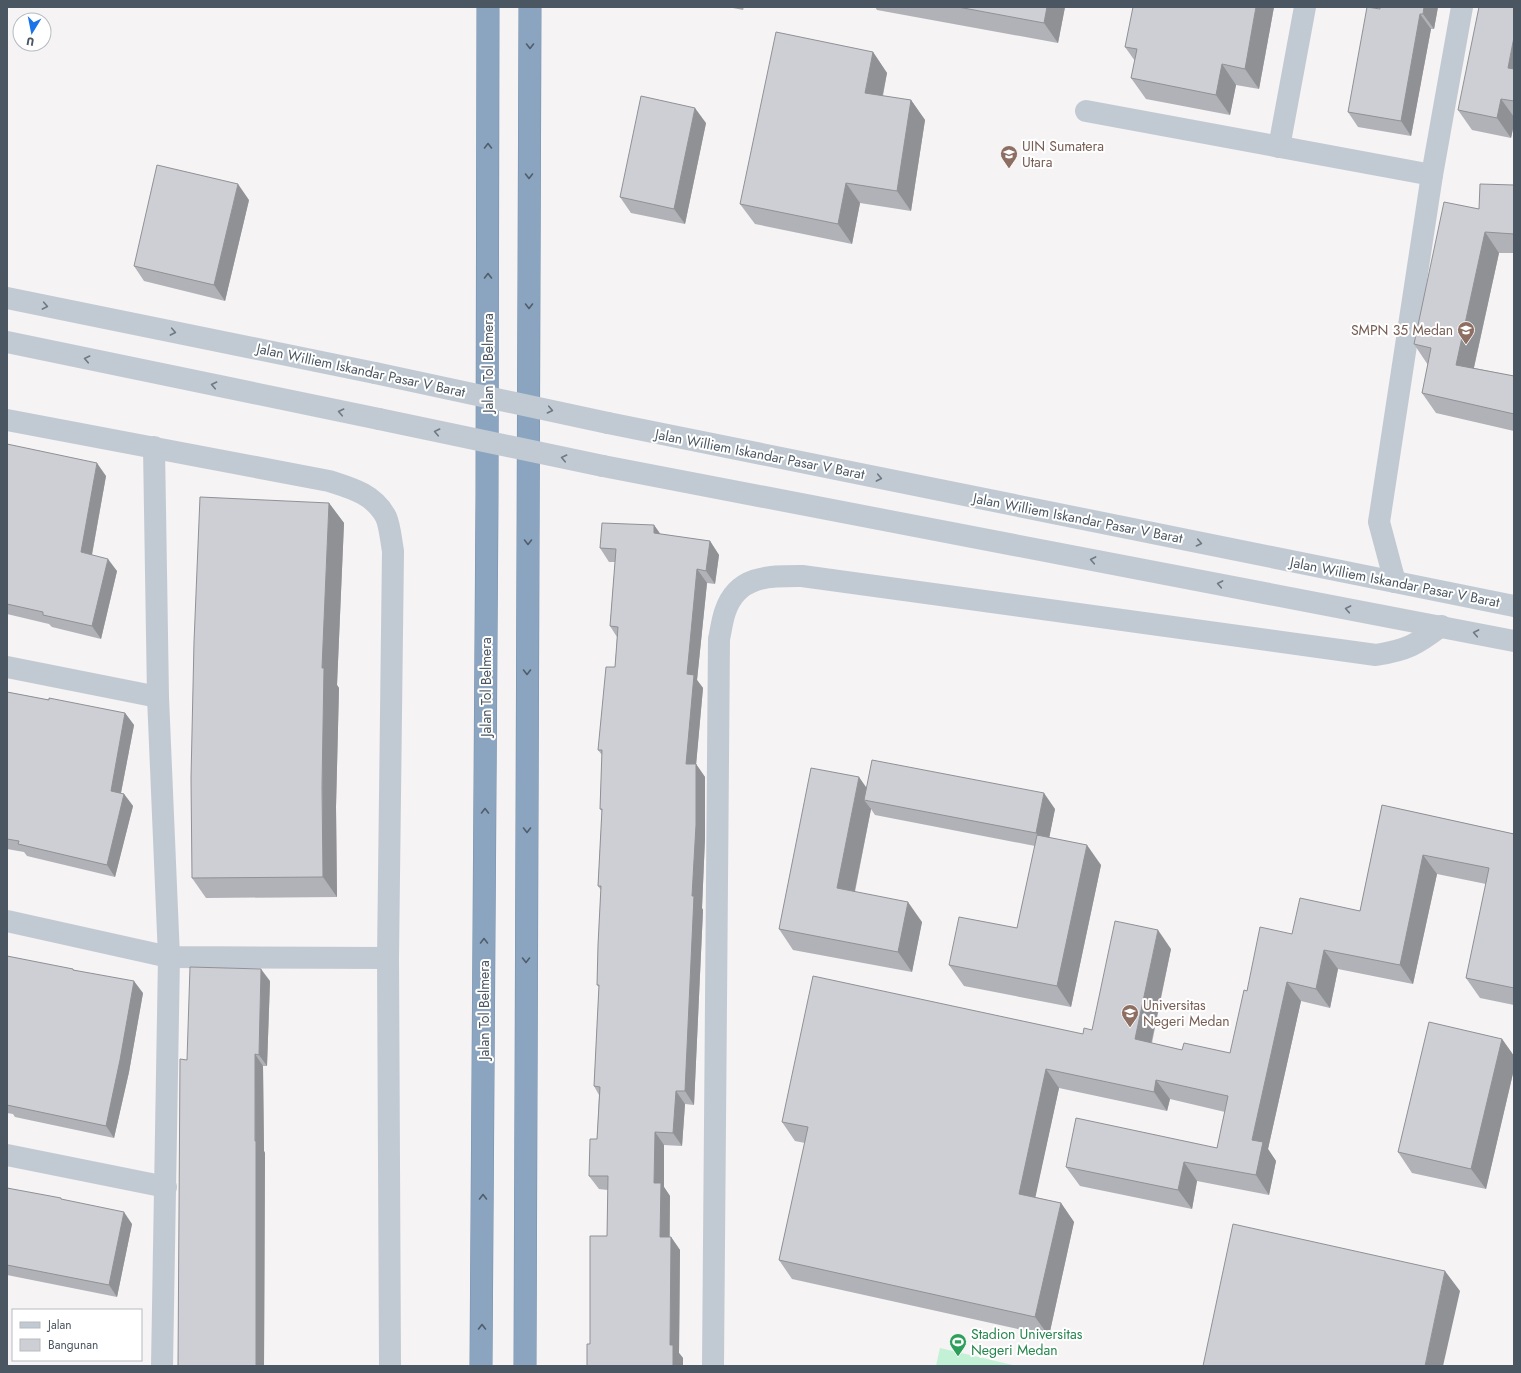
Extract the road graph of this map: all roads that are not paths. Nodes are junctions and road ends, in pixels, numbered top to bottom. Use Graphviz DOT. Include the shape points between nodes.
graph roads {
  1 [pos="488,7"];
  2 [pos="530,7"];
  3 [pos="1305,7"];
  4 [pos="1462,7"];
  5 [pos="1086,110"];
  6 [pos="1279,147"];
  7 [pos="1432,176"];
  8 [pos="7,298"];
  9 [pos="7,342"];
  10 [pos="7,420"];
  11 [pos="154,447"];
  12 [pos="1395,582"];
  13 [pos="1514,606"];
  14 [pos="1441,626"];
  15 [pos="1514,641"];
  16 [pos="7,667"];
  17 [pos="158,697"];
  18 [pos="7,921"];
  19 [pos="169,957"];
  20 [pos="388,958"];
  21 [pos="7,1155"];
  22 [pos="166,1187"];
  23 [pos="162,1366"];
  24 [pos="390,1366"];
  25 [pos="482,1366"];
  26 [pos="525,1366"];
  27 [pos="712,1366"];
  25 -- 1 [label="highway, Jalan Tol Belmera, one-way"];
  2 -- 26 [label="highway, one-way"];
  3 -- 6 [label="street"];
  4 -- 7 [label="street"];
  5 -- 6 [label="street"];
  6 -- 7 [label="street"];
  7 -- 12 [label="street" via="1379,522"];
  8 -- 12 [label="street, Jalan Williem Iskandar Pasar V Barat, one-way, bridge"];
  14 -- 9 [label="street, one-way, bridge" via="603,466"];
  10 -- 11 [label="street"];
  11 -- 17 [label="street"];
  11 -- 20 [label="street" via="329,481 359,491 376,503 386,518 393,551"];
  12 -- 13 [label="street, Jalan Williem Iskandar Pasar V Barat"];
  15 -- 14 [label="street, one-way"];
  14 -- 27 [label="street" via="1406,649 1376,654 802,576 763,578 739,587 725,611 719,639"];
  16 -- 17 [label="street"];
  17 -- 19 [label="street"];
  18 -- 19 [label="street"];
  19 -- 20 [label="street"];
  19 -- 22 [label="street"];
  20 -- 24 [label="street"];
  21 -- 22 [label="street"];
  22 -- 23 [label="street"];
}
